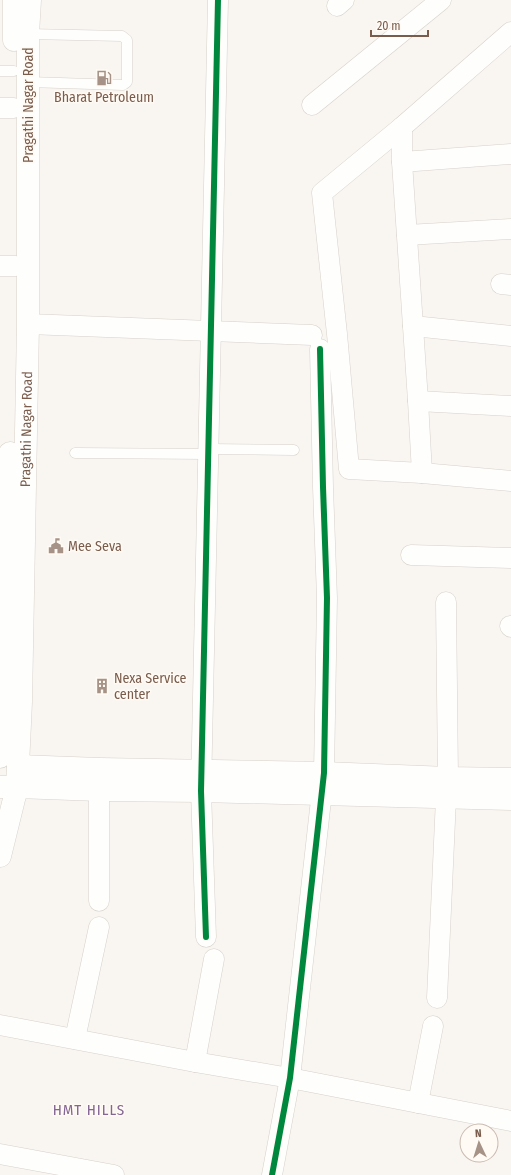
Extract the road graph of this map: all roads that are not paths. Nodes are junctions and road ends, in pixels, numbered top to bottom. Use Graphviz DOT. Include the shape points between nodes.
graph roads {
  1 [pos="14,0"];
  2 [pos="30,0"];
  3 [pos="218,0"];
  4 [pos="441,0"];
  5 [pos="511,32"];
  6 [pos="28,34"];
  7 [pos="14,75"];
  8 [pos="312,105"];
  9 [pos="7,108"];
  10 [pos="402,127"];
  11 [pos="511,154"];
  12 [pos="402,162"];
  13 [pos="511,229"];
  14 [pos="407,235"];
  15 [pos="8,266"];
  16 [pos="28,324"];
  17 [pos="413,326"];
  18 [pos="210,331"];
  19 [pos="511,336"];
  20 [pos="418,401"];
  21 [pos="511,406"];
  22 [pos="294,450"];
  23 [pos="208,451"];
  24 [pos="75,452"];
  25 [pos="422,473"];
  26 [pos="511,481"];
  27 [pos="411,555"];
  28 [pos="511,558"];
  29 [pos="446,602"];
  30 [pos="2,619"];
  31 [pos="6,763"];
  32 [pos="324,773"];
  33 [pos="511,779"];
  34 [pos="202,780"];
  35 [pos="8,787"];
  36 [pos="447,788"];
  37 [pos="99,790"];
  38 [pos="322,794"];
  39 [pos="511,799"];
  40 [pos="0,856"];
  41 [pos="99,901"];
  42 [pos="99,927"];
  43 [pos="206,937"];
  44 [pos="214,959"];
  45 [pos="437,998"];
  46 [pos="0,1025"];
  47 [pos="433,1026"];
  48 [pos="75,1039"];
  49 [pos="195,1062"];
  50 [pos="290,1078"];
  51 [pos="418,1104"];
  52 [pos="511,1121"];
  53 [pos="0,1154"];
  54 [pos="114,1175"];
  55 [pos="272,1175"];
  1 -- 7 [label="main road, Pragathi Nagar Road"];
  2 -- 6 [label="main road, Pragathi Nagar Road"];
  3 -- 18 [label="street"];
  4 -- 8 [label="street"];
  5 -- 10 [label="street"];
  6 -- 7 [label="main road, Pragathi Nagar Road"];
  6 -- 7 [label="lane" via="122,36 127,40 127,82 123,85"];
  7 -- 9 [label="main road, Pragathi Nagar Road"];
  7 -- 16 [label="main road, Pragathi Nagar Road"];
  9 -- 15 [label="main road, Pragathi Nagar Road"];
  10 -- 12 [label="street"];
  10 -- 25 [label="street" via="322,193 338,334 349,469"];
  11 -- 12 [label="street"];
  12 -- 14 [label="street"];
  13 -- 14 [label="street"];
  14 -- 17 [label="street"];
  15 -- 30 [label="main road, Pragathi Nagar Road" via="15,331"];
  16 -- 18 [label="street"];
  16 -- 31 [label="main road, Pragathi Nagar Road" via="21,702"];
  17 -- 19 [label="street"];
  17 -- 20 [label="street"];
  18 -- 23 [label="street"];
  18 -- 32 [label="street" via="316,342 327,598"];
  20 -- 21 [label="street"];
  20 -- 25 [label="street"];
  22 -- 23 [label="lane"];
  23 -- 24 [label="lane"];
  23 -- 34 [label="street"];
  25 -- 26 [label="street"];
  27 -- 28 [label="street"];
  29 -- 36 [label="street"];
  30 -- 31 [label="main road, Pragathi Nagar Road"];
  31 -- 34 [label="main road" via="100,769"];
  31 -- 35 [label="main road, Pragathi Nagar Road"];
  32 -- 34 [label="main road"];
  32 -- 36 [label="main road"];
  32 -- 38 [label="street"];
  33 -- 36 [label="main road"];
  34 -- 37 [label="main road"];
  34 -- 38 [label="main road"];
  34 -- 43 [label="street"];
  35 -- 37 [label="main road"];
  35 -- 40 [label="main road, Pragathi Nagar Road"];
  36 -- 38 [label="main road"];
  36 -- 39 [label="main road"];
  36 -- 45 [label="street"];
  37 -- 41 [label="street"];
  38 -- 50 [label="street"];
  42 -- 48 [label="street"];
  44 -- 49 [label="street"];
  46 -- 48 [label="street"];
  47 -- 51 [label="street"];
  48 -- 49 [label="street"];
  49 -- 50 [label="street"];
  50 -- 51 [label="street"];
  50 -- 55 [label="street"];
  51 -- 52 [label="street"];
  53 -- 54 [label="street"];
}
